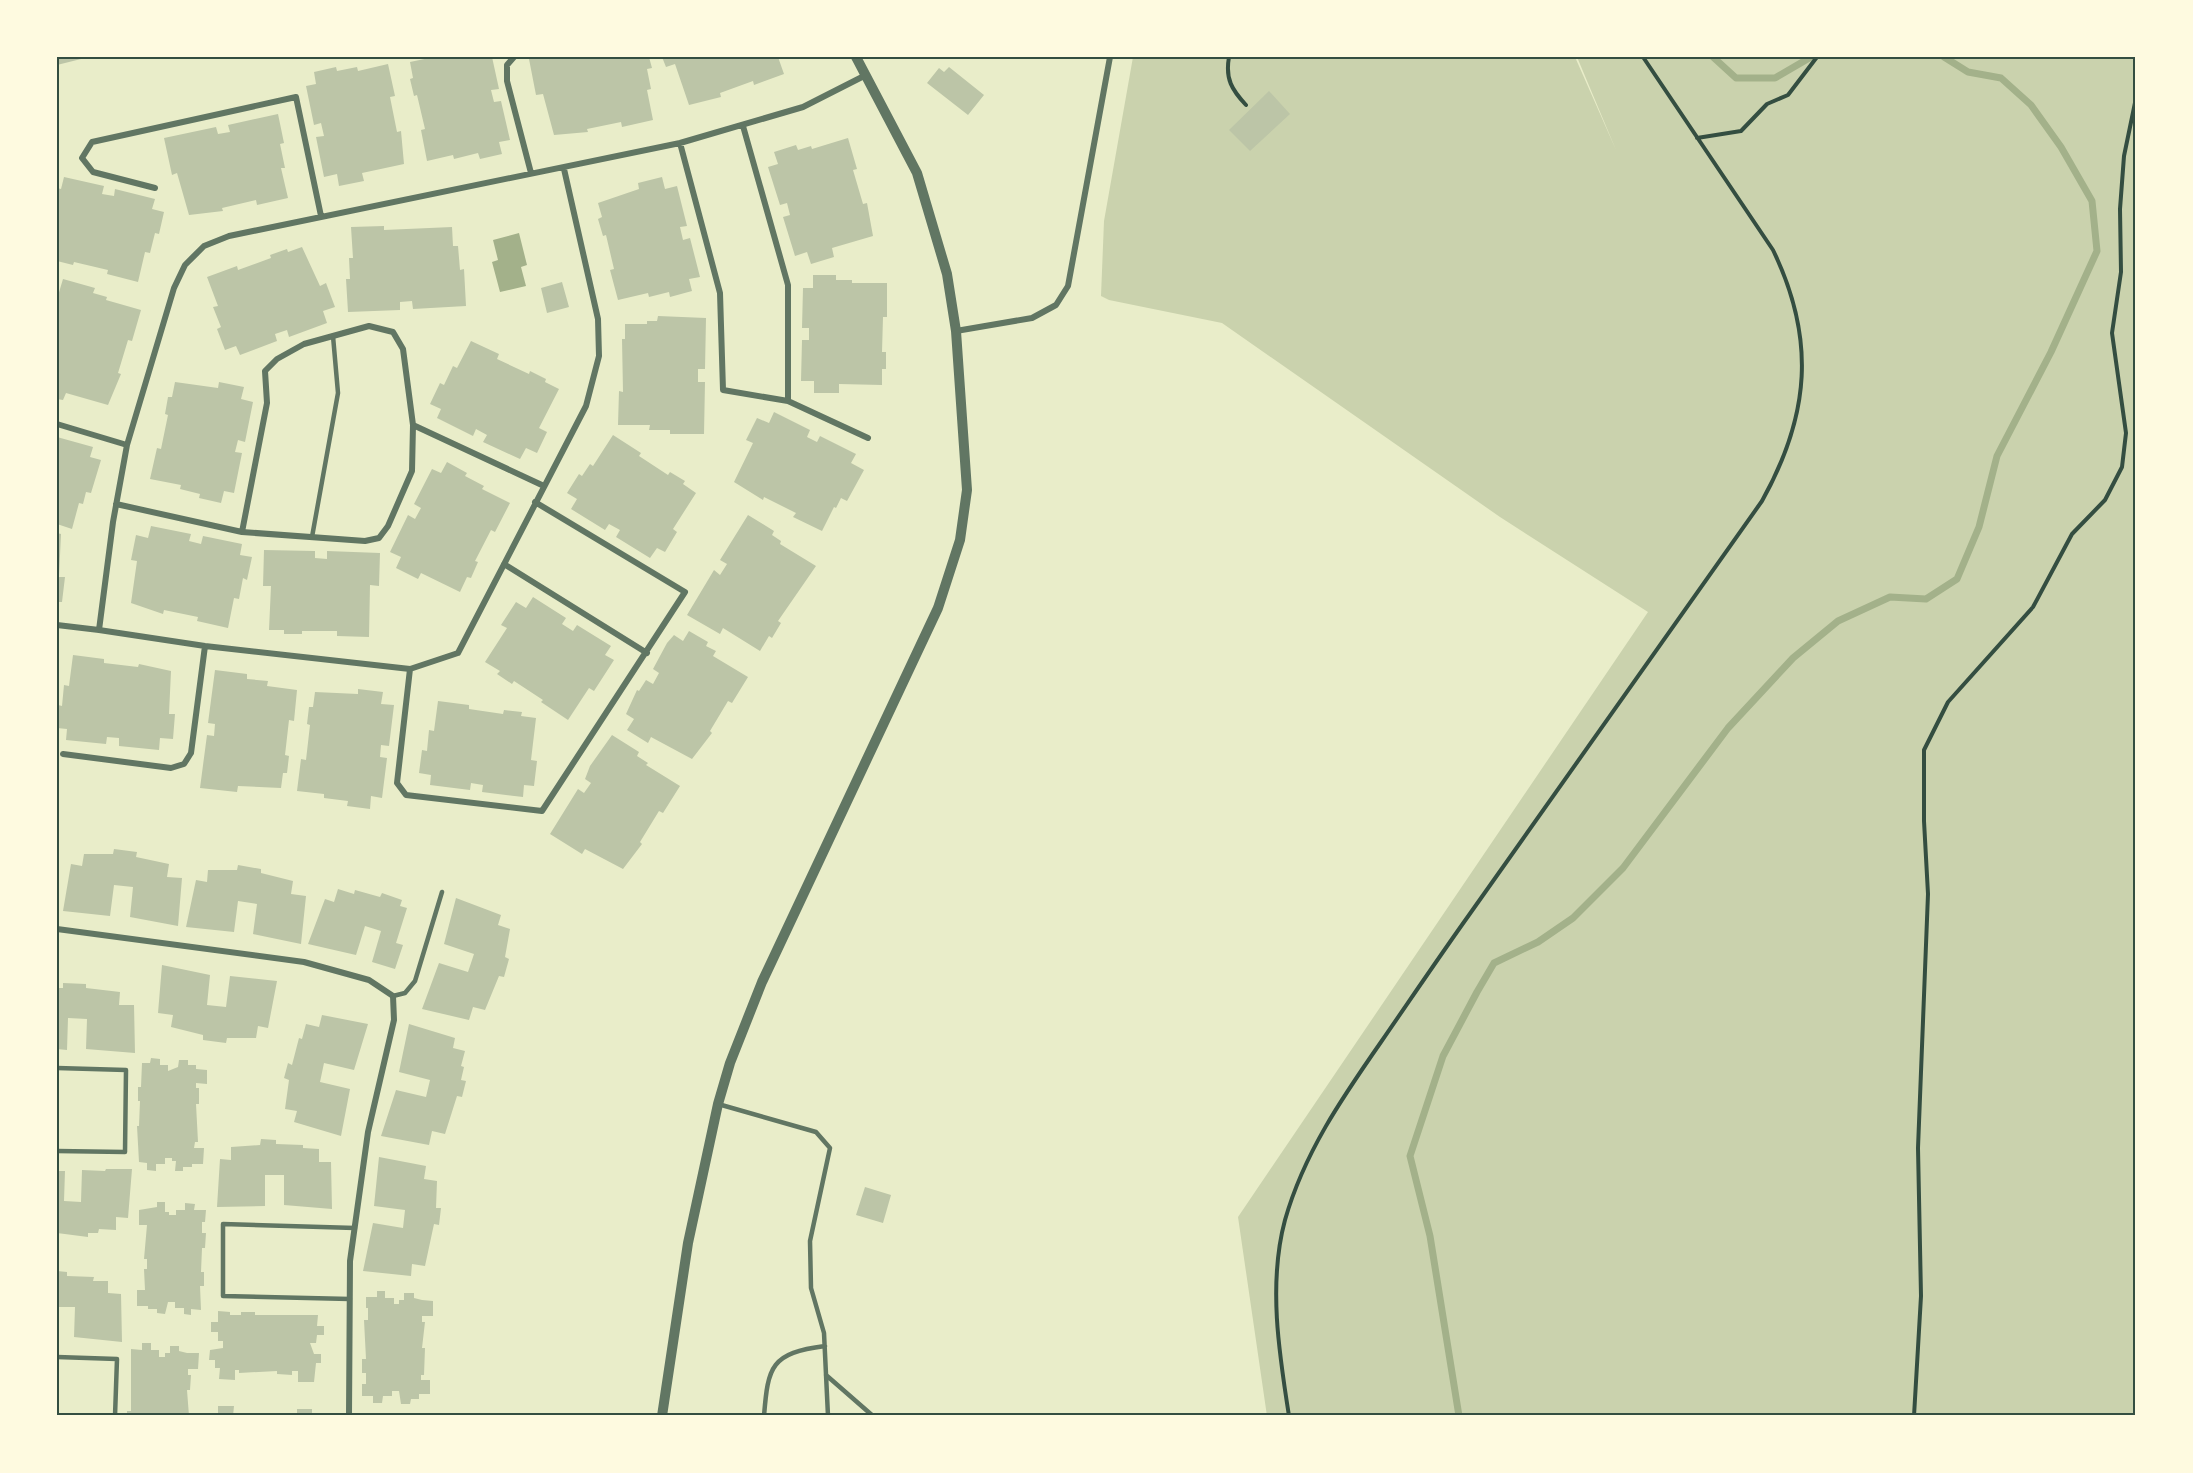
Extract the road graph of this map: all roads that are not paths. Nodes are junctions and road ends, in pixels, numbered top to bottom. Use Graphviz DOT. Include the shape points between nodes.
graph roads {
  1 [pos="514,57"];
  2 [pos="856,57"];
  3 [pos="1110,57"];
  4 [pos="867,75"];
  5 [pos="743,126"];
  6 [pos="680,143"];
  7 [pos="564,169"];
  8 [pos="531,173"];
  9 [pos="155,188"];
  10 [pos="321,216"];
  11 [pos="956,331"];
  12 [pos="333,336"];
  13 [pos="788,401"];
  14 [pos="57,424"];
  15 [pos="413,425"];
  16 [pos="868,438"];
  17 [pos="127,445"];
  18 [pos="544,486"];
  19 [pos="536,502"];
  20 [pos="116,504"];
  21 [pos="242,532"];
  22 [pos="312,537"];
  23 [pos="504,564"];
  24 [pos="57,625"];
  25 [pos="99,630"];
  26 [pos="205,646"];
  27 [pos="647,652"];
  28 [pos="410,669"];
  29 [pos="63,754"];
  30 [pos="442,892"];
  31 [pos="57,929"];
  32 [pos="393,996"];
  33 [pos="57,1068"];
  34 [pos="718,1104"];
  35 [pos="57,1151"];
  36 [pos="355,1228"];
  37 [pos="351,1299"];
  38 [pos="825,1346"];
  39 [pos="57,1357"];
  40 [pos="826,1375"];
  41 [pos="115,1416"];
  42 [pos="349,1416"];
  43 [pos="662,1416"];
  44 [pos="765,1416"];
  45 [pos="828,1416"];
  46 [pos="873,1416"];
  1 -- 8 [label="street" via="507,65 507,81"];
  2 -- 4 [label="street"];
  3 -- 11 [label="street" via="1068,286 1056,305 1032,318"];
  4 -- 5 [label="street" via="803,107"];
  4 -- 11 [label="street" via="917,173 947,274"];
  5 -- 6 [label="street"];
  5 -- 13 [label="street" via="788,285"];
  6 -- 7 [label="street"];
  6 -- 13 [label="street" via="720,293 723,390"];
  7 -- 8 [label="street"];
  7 -- 18 [label="street" via="598,319 599,356 586,406"];
  8 -- 10 [label="street"];
  9 -- 10 [label="street" via="93,172 82,158 92,142 296,97"];
  10 -- 17 [label="street" via="229,236 204,246 185,265 174,288"];
  11 -- 34 [label="street" via="967,490 960,540 938,608 762,982"];
  12 -- 15 [label="street" via="369,326 393,332 402,349"];
  12 -- 21 [label="street" via="304,344 277,359 265,371 267,403"];
  12 -- 22 [label="lane" via="338,393"];
  13 -- 16 [label="street"];
  14 -- 17 [label="street"];
  15 -- 18 [label="street"];
  15 -- 22 [label="street" via="411,471 379,538 365,541"];
  17 -- 20 [label="street"];
  18 -- 19 [label="street"];
  19 -- 23 [label="street"];
  19 -- 27 [label="street" via="684,592"];
  20 -- 21 [label="street"];
  20 -- 25 [label="street"];
  21 -- 22 [label="street"];
  23 -- 27 [label="street"];
  23 -- 28 [label="street" via="458,653"];
  24 -- 25 [label="street"];
  25 -- 26 [label="street"];
  26 -- 28 [label="street"];
  26 -- 29 [label="street" via="191,753 184,764 171,768"];
  27 -- 28 [label="street" via="542,811 406,795 397,783"];
  30 -- 32 [label="lane" via="415,981 405,993"];
  31 -- 32 [label="street" via="304,962 369,980"];
  32 -- 36 [label="street" via="394,1020 369,1132"];
  33 -- 35 [label="lane" via="126,1070 125,1152"];
  34 -- 38 [label="lane" via="816,1132 830,1148 810,1241 811,1288"];
  34 -- 43 [label="street" via="688,1243"];
  36 -- 37 [label="street" via="350,1261"];
  36 -- 37 [label="lane" via="223,1224 223,1296"];
  37 -- 42 [label="street"];
  38 -- 40 [label="lane"];
  38 -- 44 [label="lane" via="807,1348 778,1361 767,1381"];
  39 -- 41 [label="lane" via="117,1359"];
  40 -- 45 [label="lane"];
  40 -- 46 [label="lane"];
}
